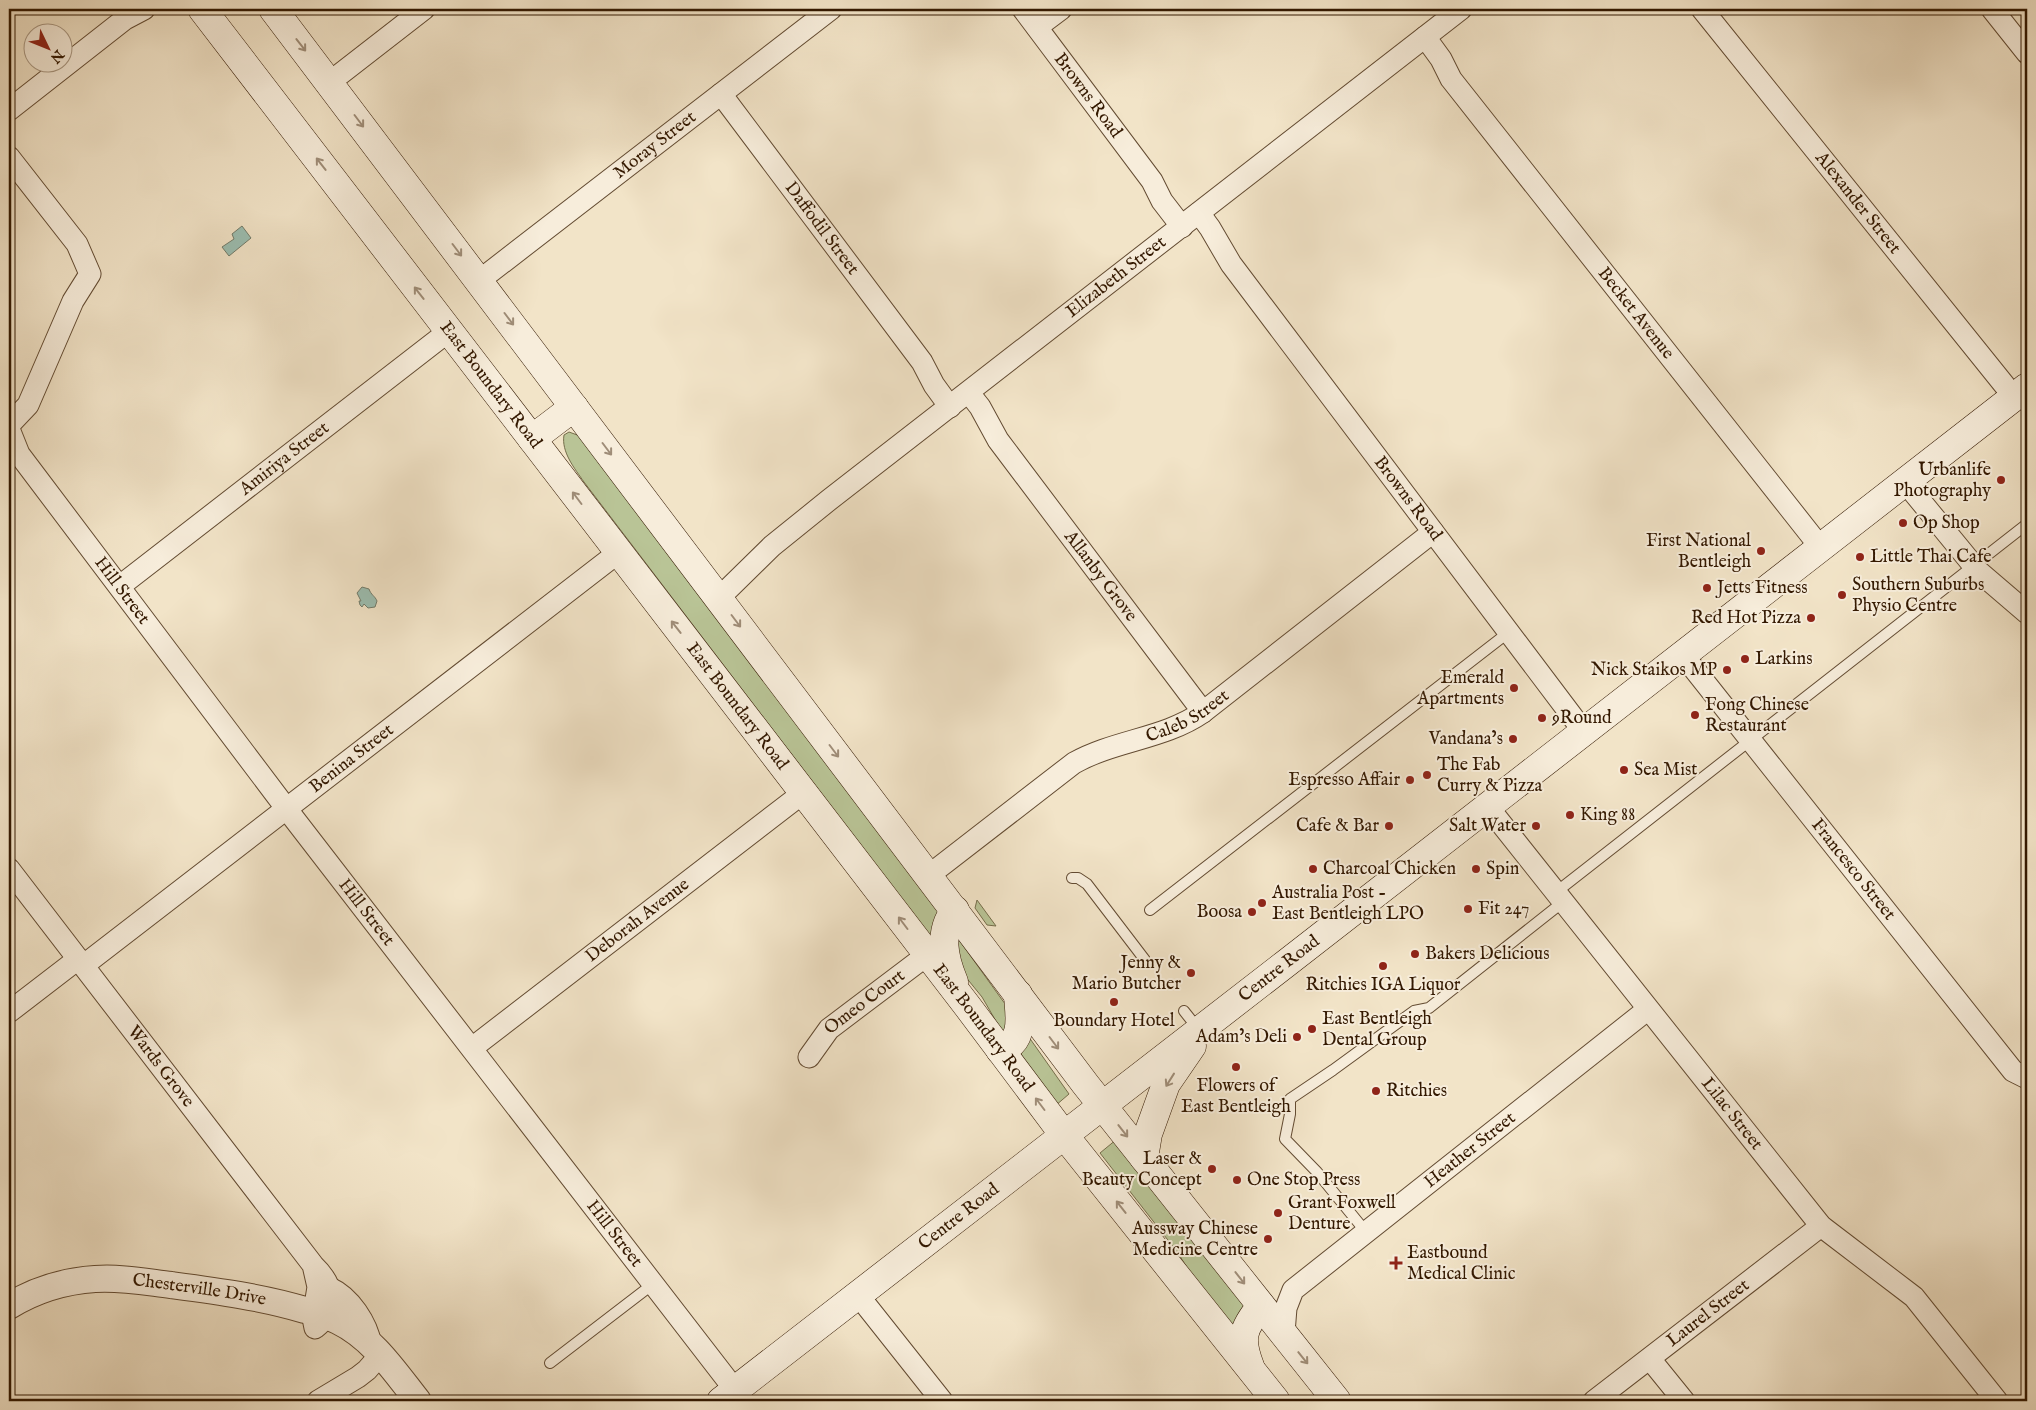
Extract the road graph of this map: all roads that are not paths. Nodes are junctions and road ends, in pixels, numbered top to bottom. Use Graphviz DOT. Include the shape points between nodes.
graph roads {
  1 [pos="144,9"];
  2 [pos="202,9"];
  3 [pos="273,9"];
  4 [pos="424,9"];
  5 [pos="831,9"];
  6 [pos="1023,9"];
  7 [pos="1060,9"];
  8 [pos="1461,9"];
  9 [pos="1702,9"];
  10 [pos="1992,9"];
  11 [pos="130,14"];
  12 [pos="1037,27"];
  13 [pos="1420,41"];
  14 [pos="2027,53"];
  15 [pos="330,82"];
  16 [pos="721,94"];
  17 [pos="9,110"];
  18 [pos="9,157"];
  19 [pos="1190,220"];
  20 [pos="480,280"];
  21 [pos="449,332"];
  22 [pos="2021,392"];
  23 [pos="959,400"];
  24 [pos="574,406"];
  25 [pos="9,424"];
  26 [pos="9,429"];
  27 [pos="532,438"];
  28 [pos="1905,482"];
  29 [pos="2027,524"];
  30 [pos="1433,532"];
  31 [pos="1821,548"];
  32 [pos="619,552"];
  33 [pos="1973,566"];
  34 [pos="120,586"];
  35 [pos="714,592"];
  36 [pos="2027,613"];
  37 [pos="1509,632"];
  38 [pos="1683,655"];
  39 [pos="1203,712"];
  40 [pos="1584,732"];
  41 [pos="1750,740"];
  42 [pos="803,792"];
  43 [pos="1488,807"];
  44 [pos="287,809"];
  45 [pos="9,868"];
  46 [pos="928,876"];
  47 [pos="1072,878"];
  48 [pos="1559,897"];
  49 [pos="955,910"];
  50 [pos="1150,910"];
  51 [pos="927,955"];
  52 [pos="1145,960"];
  53 [pos="81,962"];
  54 [pos="1018,994"];
  55 [pos="968,1007"];
  56 [pos="1647,1010"];
  57 [pos="9,1012"];
  58 [pos="1197,1022"];
  59 [pos="472,1048"];
  60 [pos="1000,1050"];
  61 [pos="809,1057"];
  62 [pos="2023,1070"];
  63 [pos="1103,1105"];
  64 [pos="1064,1135"];
  65 [pos="1144,1158"];
  66 [pos="1821,1226"];
  67 [pos="1366,1232"];
  68 [pos="314,1264"];
  69 [pos="653,1284"];
  70 [pos="330,1288"];
  71 [pos="1293,1290"];
  72 [pos="858,1295"];
  73 [pos="9,1306"];
  74 [pos="1262,1306"];
  75 [pos="9,1319"];
  76 [pos="318,1319"];
  77 [pos="1284,1334"];
  78 [pos="373,1355"];
  79 [pos="1650,1359"];
  80 [pos="550,1363"];
  81 [pos="1253,1372"];
  82 [pos="728,1396"];
  83 [pos="322,1398"];
  84 [pos="403,1401"];
  85 [pos="418,1401"];
  86 [pos="942,1401"];
  87 [pos="1276,1401"];
  88 [pos="1338,1401"];
  89 [pos="1594,1401"];
  90 [pos="1684,1401"];
  91 [pos="1996,1401"];
  1 -- 11 [label="street"];
  21 -- 2 [label="main road, East Boundary Road, one-way"];
  3 -- 15 [label="main road, one-way"];
  4 -- 15 [label="street"];
  5 -- 16 [label="street, Moray Street"];
  6 -- 12 [label="street, Browns Road"];
  7 -- 12 [label="street"];
  8 -- 13 [label="street, Elizabeth Street"];
  9 -- 22 [label="street, Alexander Street"];
  10 -- 14 [label="street"];
  11 -- 17 [label="street"];
  12 -- 19 [label="street, Browns Road" via="1152,181 1162,202"];
  13 -- 19 [label="street, Elizabeth Street"];
  13 -- 31 [label="street, Becket Avenue" via="1432,64 1451,79"];
  15 -- 20 [label="main road, one-way"];
  16 -- 20 [label="street, Moray Street"];
  16 -- 23 [label="street, Daffodil Street" via="922,362 934,385"];
  18 -- 25 [label="street" via="77,244 90,274 73,301 28,405"];
  19 -- 23 [label="street, Elizabeth Street"];
  19 -- 30 [label="street, Browns Road" via="1231,264"];
  20 -- 24 [label="main road, one-way"];
  21 -- 27 [label="main road, East Boundary Road"];
  21 -- 34 [label="street, Amiriya Street"];
  22 -- 28 [label="main road, Centre Road"];
  23 -- 35 [label="street, Elizabeth Street"];
  23 -- 39 [label="street, Allanby Grove" via="998,440"];
  24 -- 27 [label="main road"];
  24 -- 35 [label="main road, one-way"];
  26 -- 34 [label="street, Hill Street" via="19,454"];
  32 -- 27 [label="main road, East Boundary Road, one-way"];
  28 -- 31 [label="main road, Centre Road"];
  28 -- 33 [label="street"];
  29 -- 33 [label="lane"];
  30 -- 37 [label="street, Browns Road"];
  30 -- 39 [label="street, Caleb Street"];
  31 -- 38 [label="main road, Centre Road"];
  42 -- 32 [label="main road, East Boundary Road, one-way"];
  32 -- 44 [label="street, Benina Street"];
  33 -- 36 [label="street"];
  33 -- 41 [label="lane"];
  34 -- 44 [label="street, Hill Street"];
  35 -- 46 [label="main road, one-way"];
  37 -- 40 [label="street, Browns Road"];
  37 -- 50 [label="lane"];
  38 -- 40 [label="main road, Centre Road"];
  38 -- 41 [label="street, Francesco Street"];
  39 -- 46 [label="street, Caleb Street" via="1182,725 1074,763"];
  40 -- 43 [label="main road, Centre Road"];
  41 -- 48 [label="lane"];
  41 -- 62 [label="street, Francesco Street"];
  51 -- 42 [label="main road, East Boundary Road, one-way"];
  42 -- 59 [label="street, Deborah Avenue"];
  43 -- 48 [label="street, Lilac Street"];
  43 -- 58 [label="main road, Centre Road"];
  44 -- 53 [label="street, Benina Street"];
  44 -- 59 [label="street, Hill Street"];
  45 -- 53 [label="street, Wards Grove"];
  46 -- 49 [label="main road"];
  47 -- 52 [label="lane" via="1087,884"];
  48 -- 56 [label="street, Lilac Street"];
  48 -- 67 [label="lane" via="1428,1008 1414,1011 1290,1099 1284,1139"];
  49 -- 54 [label="main road"];
  49 -- 55 [label="main road" via="945,926 945,952 947,966"];
  51 -- 55 [label="main road, East Boundary Road"];
  51 -- 61 [label="street, Omeo Court" via="829,1029"];
  53 -- 57 [label="street, Benina Street"];
  53 -- 68 [label="street, Wards Grove"];
  54 -- 60 [label="main road" via="1019,1032 1013,1043"];
  54 -- 63 [label="main road, one-way"];
  55 -- 60 [label="main road, East Boundary Road"];
  56 -- 66 [label="street, Lilac Street"];
  56 -- 67 [label="street, Heather Street"];
  58 -- 63 [label="main road, Centre Road"];
  58 -- 65 [label="main road, one-way" via="1166,1084 1148,1134"];
  59 -- 69 [label="street, Hill Street"];
  64 -- 60 [label="main road, East Boundary Road, one-way"];
  63 -- 64 [label="main road, Centre Road"];
  63 -- 65 [label="main road, one-way"];
  64 -- 72 [label="main road, Centre Road"];
  81 -- 64 [label="main road, East Boundary Road, one-way"];
  65 -- 74 [label="main road, one-way"];
  66 -- 79 [label="street, Laurel Street"];
  66 -- 91 [label="street, Lilac Street" via="1914,1297"];
  67 -- 71 [label="street, Heather Street"];
  68 -- 70 [label="street, Wards Grove" via="324,1274"];
  68 -- 76 [label="street, Wards Grove"];
  69 -- 80 [label="lane"];
  69 -- 82 [label="street, Hill Street"];
  70 -- 76 [label="street" via="330,1303"];
  70 -- 78 [label="street, Wards Grove" via="342,1295 364,1324"];
  71 -- 74 [label="street, Heather Street" via="1281,1292"];
  71 -- 77 [label="street" via="1286,1308"];
  72 -- 82 [label="main road, Centre Road"];
  72 -- 86 [label="street"];
  73 -- 76 [label="street, Chesterville Drive" via="43,1289 63,1284 118,1279 252,1298"];
  74 -- 77 [label="main road"];
  74 -- 81 [label="main road" via="1246,1325 1243,1336 1246,1357"];
  75 -- 76 [label="street, Chesterville Drive" via="31,1305 62,1294 117,1290"];
  76 -- 78 [label="street, Chesterville Drive" via="333,1334"];
  77 -- 88 [label="main road, one-way"];
  78 -- 83 [label="street" via="350,1370"];
  78 -- 84 [label="street"];
  78 -- 85 [label="street"];
  79 -- 89 [label="street, Laurel Street"];
  79 -- 90 [label="street"];
  81 -- 87 [label="main road, East Boundary Road"];
}
